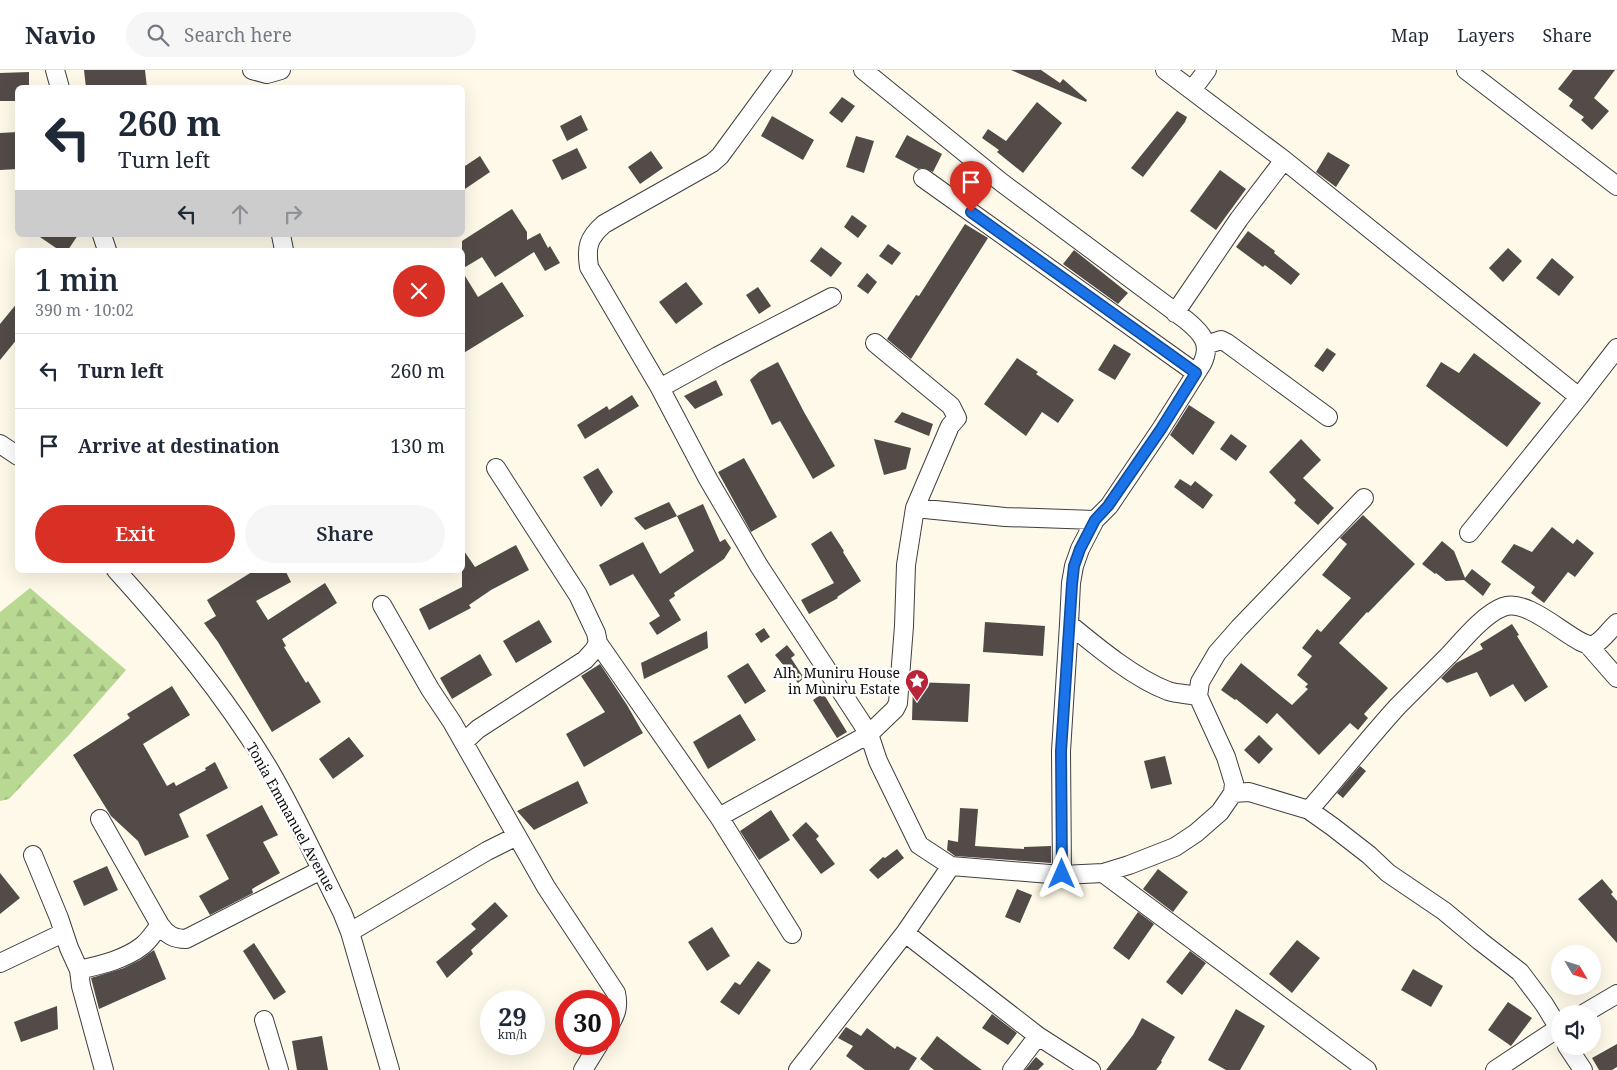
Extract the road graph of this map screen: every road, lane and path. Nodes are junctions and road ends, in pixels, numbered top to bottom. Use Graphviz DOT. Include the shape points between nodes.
graph roads {
  1 [pos="56,70"];
  2 [pos="250,70"];
  3 [pos="282,70"];
  4 [pos="783,70"];
  5 [pos="863,70"];
  6 [pos="1166,70"];
  7 [pos="1207,70"];
  8 [pos="1466,70"];
  9 [pos="59,85"];
  10 [pos="252,85"];
  11 [pos="1192,90"];
  12 [pos="1284,160"];
  13 [pos="923,178"];
  14 [pos="1617,186"];
  15 [pos="832,297"];
  16 [pos="1175,313"];
  17 [pos="875,343"];
  18 [pos="1206,345"];
  19 [pos="1617,348"];
  20 [pos="1196,373"];
  21 [pos="660,388"];
  22 [pos="1580,397"];
  23 [pos="1328,417"];
  24 [pos="0,444"];
  25 [pos="15,454"];
  26 [pos="496,468"];
  27 [pos="1364,498"];
  28 [pos="915,508"];
  29 [pos="1095,520"];
  30 [pos="1469,533"];
  31 [pos="119,573"];
  32 [pos="382,605"];
  33 [pos="1617,623"];
  34 [pos="1069,624"];
  35 [pos="598,643"];
  36 [pos="1588,646"];
  37 [pos="1617,678"];
  38 [pos="1198,696"];
  39 [pos="869,734"];
  40 [pos="464,742"];
  41 [pos="1233,793"];
  42 [pos="1309,810"];
  43 [pos="719,817"];
  44 [pos="100,819"];
  45 [pos="517,836"];
  46 [pos="33,855"];
  47 [pos="951,866"];
  48 [pos="321,870"];
  49 [pos="1103,873"];
  50 [pos="1062,874"];
  51 [pos="160,925"];
  52 [pos="350,932"];
  53 [pos="63,933"];
  54 [pos="905,933"];
  55 [pos="792,934"];
  56 [pos="0,963"];
  57 [pos="79,970"];
  58 [pos="614,990"];
  59 [pos="1617,994"];
  60 [pos="1598,1005"];
  61 [pos="1551,1015"];
  62 [pos="264,1020"];
  63 [pos="1551,1034"];
  64 [pos="1038,1036"];
  65 [pos="592,1055"];
  66 [pos="1573,1055"];
  67 [pos="104,1070"];
  68 [pos="279,1070"];
  69 [pos="390,1070"];
  70 [pos="583,1070"];
  71 [pos="798,1070"];
  72 [pos="1012,1070"];
  73 [pos="1091,1070"];
  74 [pos="1367,1070"];
  75 [pos="1495,1070"];
  76 [pos="1583,1070"];
  1 -- 9 [label="street"];
  2 -- 3 [label="street" via="267,74"];
  2 -- 10 [label="street"];
  4 -- 21 [label="street" via="720,156 604,224 589,244 589,267"];
  5 -- 16 [label="street" via="1001,182"];
  6 -- 11 [label="street"];
  7 -- 11 [label="street"];
  8 -- 14 [label="street"];
  11 -- 12 [label="street"];
  12 -- 16 [label="street"];
  12 -- 22 [label="street"];
  13 -- 20 [label="street"];
  15 -- 21 [label="street"];
  16 -- 18 [label="street" via="1195,328"];
  17 -- 28 [label="street" via="951,406 957,418 950,426"];
  18 -- 20 [label="street" via="1206,355"];
  18 -- 23 [label="street" via="1221,340 1227,343"];
  19 -- 22 [label="street"];
  20 -- 29 [label="street" via="1114,498"];
  21 -- 39 [label="street" via="708,480 759,566"];
  22 -- 30 [label="street"];
  24 -- 25 [label="street"];
  26 -- 35 [label="street" via="578,595"];
  27 -- 38 [label="street" via="1217,654 1200,682"];
  28 -- 29 [label="street" via="1005,517"];
  28 -- 39 [label="street" via="906,564 898,704"];
  29 -- 34 [label="street" via="1074,566"];
  31 -- 48 [label="street, Tonia Emmanuel Avenue" via="216,688 269,770"];
  32 -- 40 [label="street"];
  33 -- 36 [label="street" via="1595,644"];
  34 -- 38 [label="street" via="1139,677 1169,691"];
  34 -- 50 [label="street" via="1061,751"];
  35 -- 40 [label="street" via="585,660 478,729"];
  35 -- 43 [label="street"];
  36 -- 37 [label="street"];
  36 -- 42 [label="street" via="1521,607 1503,607 1484,620 1398,707"];
  38 -- 41 [label="street" via="1226,757 1234,783"];
  39 -- 43 [label="street"];
  39 -- 47 [label="street" via="878,761 919,845"];
  40 -- 45 [label="street"];
  41 -- 42 [label="street" via="1249,792"];
  41 -- 49 [label="street" via="1220,812 1175,847"];
  42 -- 61 [label="street" via="1520,972"];
  43 -- 55 [label="street"];
  44 -- 51 [label="street"];
  45 -- 52 [label="street"];
  45 -- 58 [label="street" via="546,887"];
  46 -- 53 [label="street"];
  47 -- 50 [label="street"];
  47 -- 54 [label="street"];
  48 -- 51 [label="street" via="186,939 169,936"];
  48 -- 52 [label="street, Tonia Emmanuel Avenue"];
  49 -- 50 [label="street"];
  49 -- 74 [label="street"];
  51 -- 57 [label="street" via="134,951"];
  52 -- 69 [label="street, Tonia Emmanuel Avenue"];
  53 -- 56 [label="street"];
  53 -- 57 [label="street"];
  54 -- 64 [label="street"];
  54 -- 71 [label="street"];
  57 -- 67 [label="street"];
  59 -- 60 [label="street"];
  62 -- 68 [label="street"];
  63 -- 75 [label="street"];
  64 -- 72 [label="street"];
  64 -- 73 [label="street"];
  65 -- 70 [label="street"];
  66 -- 76 [label="street"];
}
